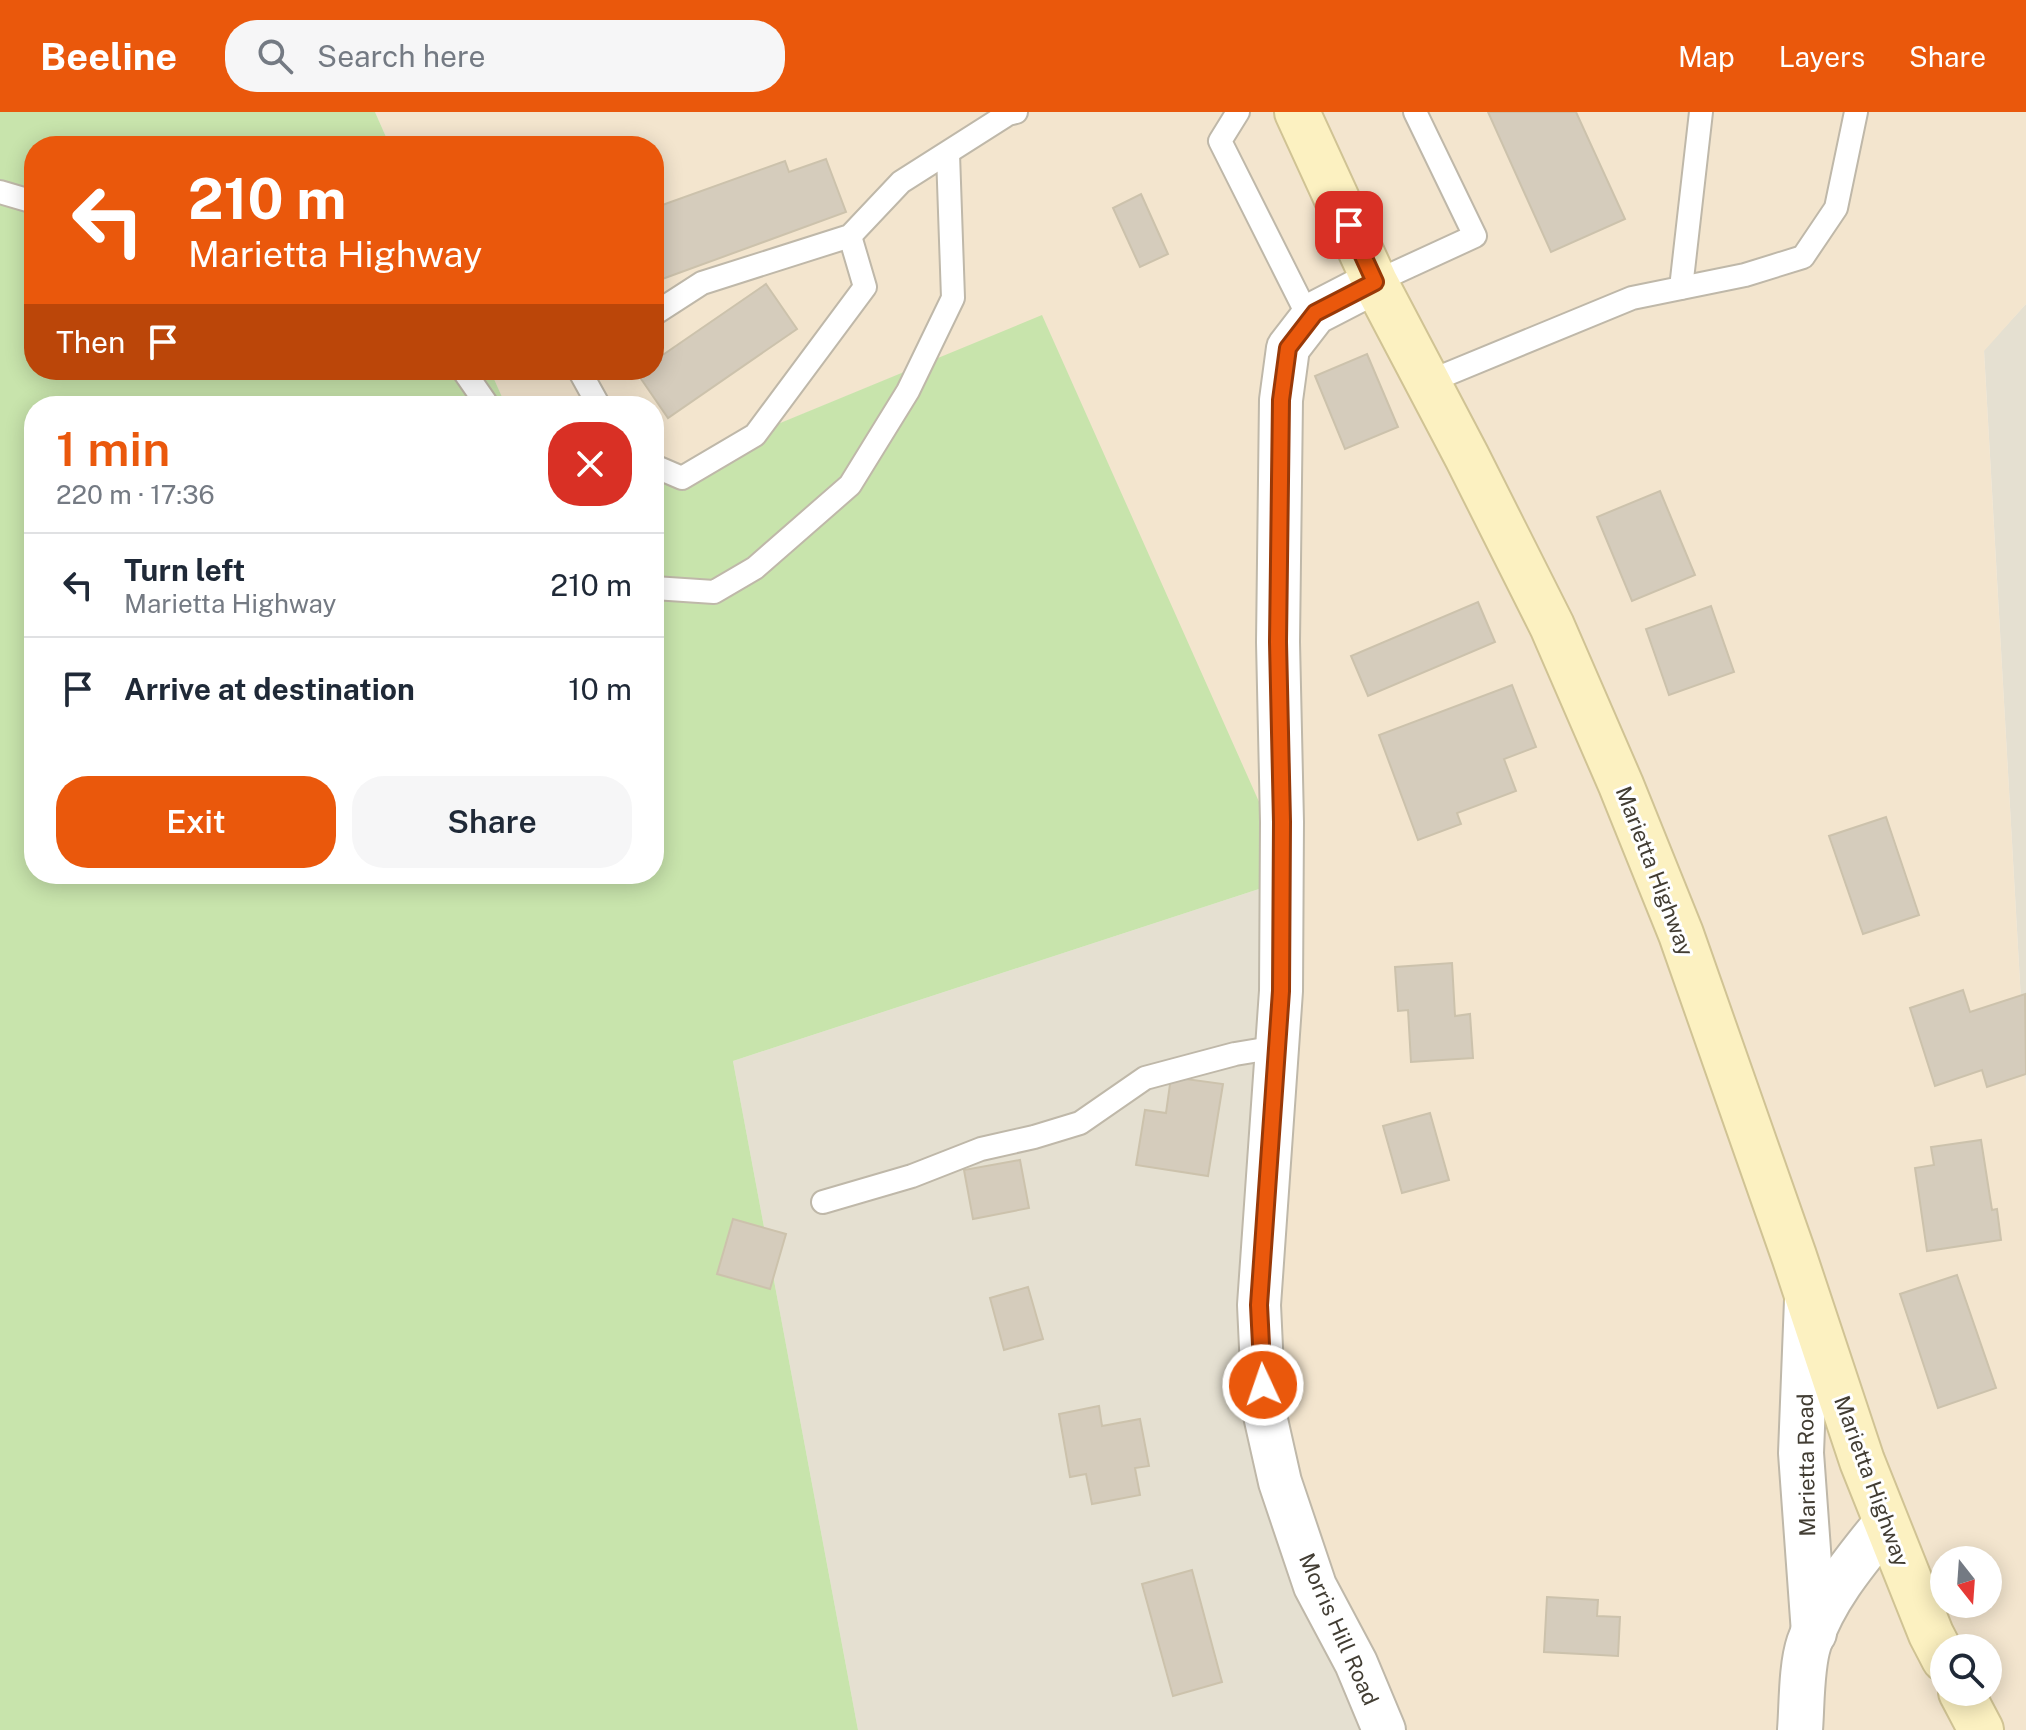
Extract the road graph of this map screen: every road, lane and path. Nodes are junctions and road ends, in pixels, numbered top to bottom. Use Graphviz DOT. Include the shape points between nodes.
graph roads {
  1 [pos="1016,112"];
  2 [pos="1238,112"];
  3 [pos="1297,112"];
  4 [pos="1415,112"];
  5 [pos="1701,112"];
  6 [pos="1856,112"];
  7 [pos="948,154"];
  8 [pos="0,192"];
  9 [pos="24,199"];
  10 [pos="850,236"];
  11 [pos="1375,282"];
  12 [pos="1681,288"];
  13 [pos="664,308"];
  14 [pos="1310,320"];
  15 [pos="1428,382"];
  16 [pos="664,470"];
  17 [pos="664,589"];
  18 [pos="1277,1047"];
  19 [pos="823,1202"];
  20 [pos="1808,1298"];
  21 [pos="1886,1523"];
  22 [pos="1814,1633"];
  23 [pos="1931,1634"];
  24 [pos="1968,1706"];
  25 [pos="1384,1730"];
  26 [pos="1800,1730"];
  27 [pos="1981,1730"];
  1 -- 7 [label="lane"];
  2 -- 14 [label="lane" via="1220,141"];
  3 -- 11 [label="main road, Marietta Highway"];
  4 -- 11 [label="lane" via="1475,236"];
  5 -- 12 [label="lane"];
  6 -- 12 [label="lane" via="1836,208 1803,257"];
  7 -- 10 [label="lane" via="901,182"];
  7 -- 17 [label="lane" via="953,298 908,391 850,485 755,568 714,592"];
  8 -- 9 [label="lane"];
  10 -- 13 [label="lane" via="702,283"];
  10 -- 16 [label="lane" via="865,287 755,435 682,478"];
  11 -- 14 [label="street, Morris Hill Road"];
  11 -- 15 [label="main road, Marietta Highway"];
  12 -- 15 [label="lane" via="1632,298"];
  14 -- 18 [label="street, Morris Hill Road" via="1288,348 1281,400"];
  15 -- 20 [label="main road, Marietta Highway" via="1552,626 1627,799 1681,934"];
  18 -- 19 [label="lane" via="1145,1078 1080,1123 981,1149"];
  18 -- 25 [label="street, Morris Hill Road" via="1259,1305 1264,1411 1280,1482 1315,1586"];
  20 -- 21 [label="main road, Marietta Highway"];
  20 -- 22 [label="street, Marietta Road" via="1801,1453"];
  21 -- 22 [label="street, Marietta Road" via="1825,1607"];
  21 -- 23 [label="main road, Marietta Highway"];
  22 -- 26 [label="street, Marietta Road" via="1806,1657"];
  24 -- 27 [label="main road"];
}
